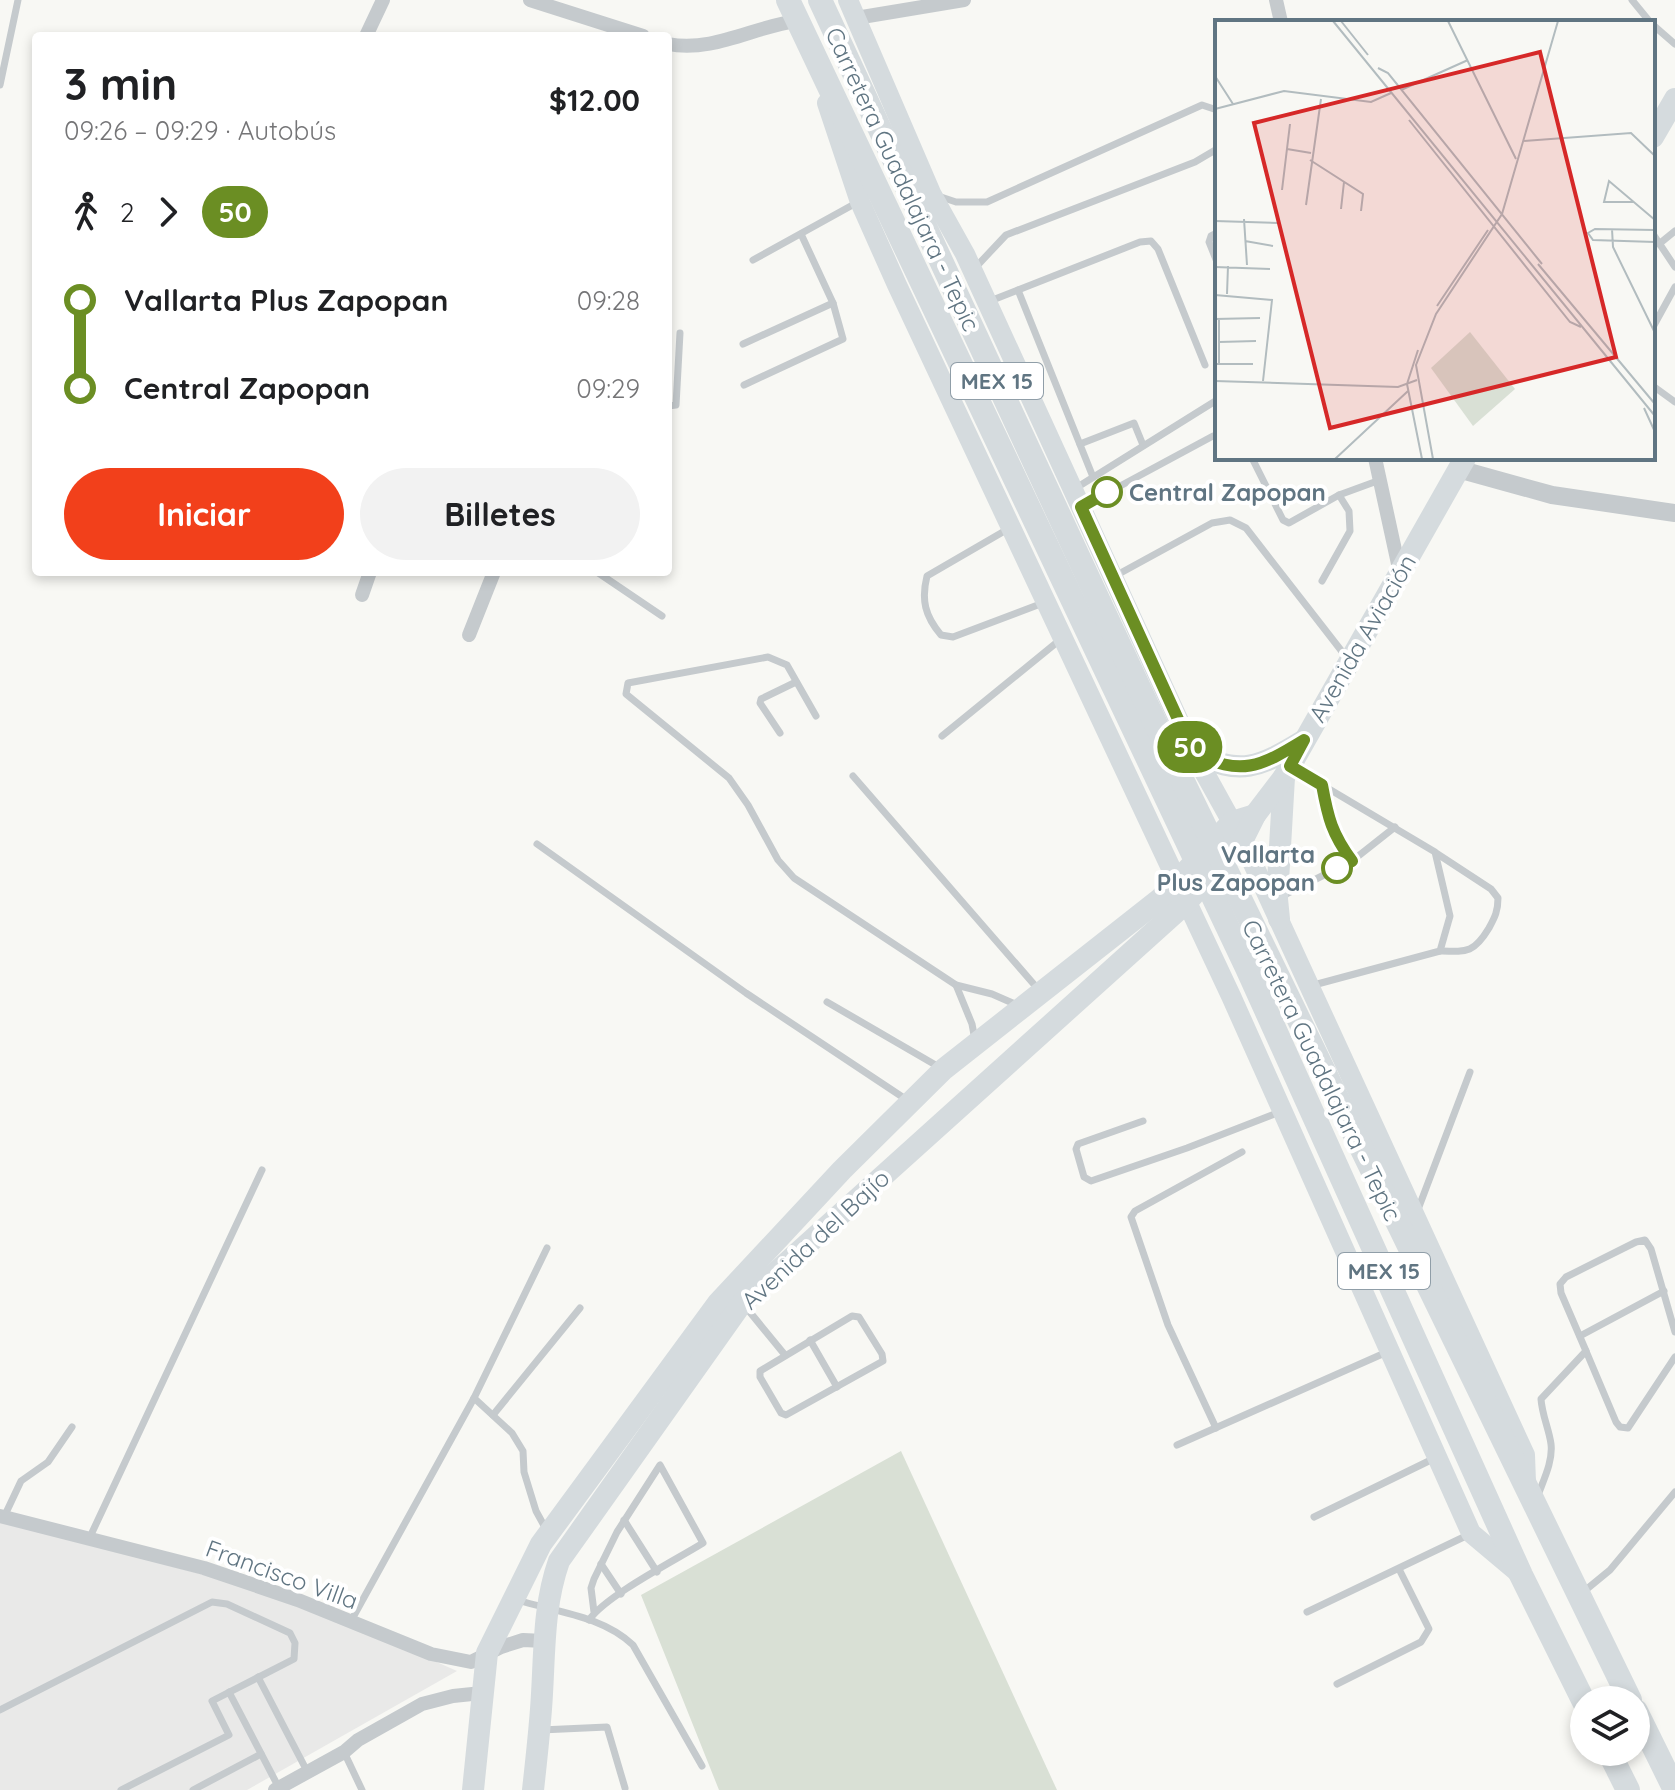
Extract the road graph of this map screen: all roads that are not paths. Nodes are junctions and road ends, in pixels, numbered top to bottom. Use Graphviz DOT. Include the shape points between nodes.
graph roads {
  1 [pos="18,0"];
  2 [pos="383,0"];
  3 [pos="530,0"];
  4 [pos="820,0"];
  5 [pos="964,0"];
  6 [pos="1276,0"];
  7 [pos="1632,0"];
  8 [pos="852,9"];
  9 [pos="793,10"];
  10 [pos="1281,20"];
  11 [pos="1649,20"];
  12 [pos="1655,26"];
  13 [pos="368,32"];
  14 [pos="630,32"];
  15 [pos="672,44"];
  16 [pos="1675,44"];
  17 [pos="0,85"];
  18 [pos="1215,109"];
  19 [pos="1215,150"];
  20 [pos="931,193"];
  21 [pos="868,196"];
  22 [pos="1675,231"];
  23 [pos="801,234"];
  24 [pos="1215,234"];
  25 [pos="1655,237"];
  26 [pos="1659,244"];
  27 [pos="1215,256"];
  28 [pos="753,260"];
  29 [pos="1675,267"];
  30 [pos="972,270"];
  31 [pos="1675,287"];
  32 [pos="1018,290"];
  33 [pos="987,302"];
  34 [pos="833,303"];
  35 [pos="1655,323"];
  36 [pos="680,333"];
  37 [pos="743,344"];
  38 [pos="1205,365"];
  39 [pos="744,385"];
  40 [pos="1655,387"];
  41 [pos="1215,401"];
  42 [pos="1675,402"];
  43 [pos="672,406"];
  44 [pos="1215,436"];
  45 [pos="1080,444"];
  46 [pos="1143,445"];
  47 [pos="1253,460"];
  48 [pos="1375,460"];
  49 [pos="1461,464"];
  50 [pos="1093,477"];
  51 [pos="1380,480"];
  52 [pos="1339,495"];
  53 [pos="1077,498"];
  54 [pos="1675,513"];
  55 [pos="1010,528"];
  56 [pos="1400,573"];
  57 [pos="369,576"];
  58 [pos="492,576"];
  59 [pos="603,576"];
  60 [pos="1113,577"];
  61 [pos="1322,581"];
  62 [pos="362,595"];
  63 [pos="1045,602"];
  64 [pos="662,616"];
  65 [pos="469,635"];
  66 [pos="1062,639"];
  67 [pos="1350,661"];
  68 [pos="796,682"];
  69 [pos="816,716"];
  70 [pos="780,733"];
  71 [pos="942,736"];
  72 [pos="1304,740"];
  73 [pos="1173,762"];
  74 [pos="1287,772"];
  75 [pos="853,776"];
  76 [pos="1127,779"];
  77 [pos="1322,785"];
  78 [pos="1395,827"];
  79 [pos="1237,832"];
  80 [pos="537,844"];
  81 [pos="1435,852"];
  82 [pos="1352,861"];
  83 [pos="1182,893"];
  84 [pos="1278,909"];
  85 [pos="1440,951"];
  86 [pos="1258,965"];
  87 [pos="1306,977"];
  88 [pos="956,985"];
  89 [pos="1042,994"];
  90 [pos="1231,996"];
  91 [pos="827,1002"];
  92 [pos="1021,1007"];
  93 [pos="976,1045"];
  94 [pos="944,1069"];
  95 [pos="1470,1072"];
  96 [pos="910,1103"];
  97 [pos="1282,1111"];
  98 [pos="1143,1121"];
  99 [pos="1242,1152"];
  100 [pos="262,1170"];
  101 [pos="1415,1216"];
  102 [pos="547,1248"];
  103 [pos="1664,1291"];
  104 [pos="742,1303"];
  105 [pos="580,1308"];
  106 [pos="1675,1332"];
  107 [pos="1580,1336"];
  108 [pos="810,1340"];
  109 [pos="1390,1351"];
  110 [pos="1586,1351"];
  111 [pos="785,1355"];
  112 [pos="1675,1357"];
  113 [pos="837,1387"];
  114 [pos="474,1398"];
  115 [pos="493,1415"];
  116 [pos="72,1427"];
  117 [pos="1216,1428"];
  118 [pos="1177,1445"];
  119 [pos="1437,1457"];
  120 [pos="1675,1492"];
  121 [pos="1530,1497"];
  122 [pos="2,1517"];
  123 [pos="1314,1517"];
  124 [pos="624,1520"];
  125 [pos="1471,1533"];
  126 [pos="548,1534"];
  127 [pos="89,1539"];
  128 [pos="601,1564"];
  129 [pos="1399,1569"];
  130 [pos="657,1572"];
  131 [pos="1521,1575"];
  132 [pos="621,1594"];
  133 [pos="1579,1596"];
  134 [pos="515,1599"];
  135 [pos="548,1610"];
  136 [pos="594,1612"];
  137 [pos="1307,1612"];
  138 [pos="589,1620"];
  139 [pos="351,1621"];
  140 [pos="544,1641"];
  141 [pos="487,1653"];
  142 [pos="258,1677"];
  143 [pos="1337,1684"];
  144 [pos="1576,1686"];
  145 [pos="1623,1686"];
  146 [pos="229,1692"];
  147 [pos="482,1693"];
  148 [pos="0,1710"];
  149 [pos="247,1726"];
  150 [pos="539,1730"];
  151 [pos="229,1735"];
  152 [pos="1650,1739"];
  153 [pos="344,1752"];
  154 [pos="261,1754"];
  155 [pos="702,1766"];
  156 [pos="1616,1766"];
  157 [pos="308,1773"];
  158 [pos="625,1788"];
  159 [pos="277,1789"];
  160 [pos="122,1790"];
  161 [pos="193,1790"];
  162 [pos="362,1790"];
  163 [pos="473,1790"];
  164 [pos="533,1790"];
  165 [pos="1628,1790"];
  166 [pos="1675,1790"];
  1 -- 17 [label="lane"];
  2 -- 13 [label="street"];
  3 -- 14 [label="street"];
  4 -- 73 [label="highway, Carretera Guadalajara - Tepic / MEX 15"];
  5 -- 8 [label="street"];
  6 -- 10 [label="street"];
  7 -- 11 [label="lane"];
  8 -- 20 [label="main road"];
  9 -- 15 [label="street" via="779,23 721,42"];
  9 -- 21 [label="highway, Carretera Guadalajara - Tepic / MEX 15"];
  12 -- 16 [label="lane"];
  18 -- 20 [label="lane" via="1202,105 987,202 956,202"];
  19 -- 30 [label="lane" via="1006,235"];
  20 -- 30 [label="main road"];
  21 -- 23 [label="lane"];
  21 -- 55 [label="main road"];
  21 -- 73 [label="highway, Carretera Guadalajara - Tepic / MEX 15"];
  22 -- 26 [label="lane"];
  23 -- 28 [label="lane"];
  23 -- 34 [label="lane"];
  24 -- 27 [label="lane" via="1209,239"];
  25 -- 26 [label="lane"];
  26 -- 29 [label="lane"];
  30 -- 33 [label="main road"];
  31 -- 35 [label="lane"];
  32 -- 33 [label="lane"];
  32 -- 38 [label="lane" via="1151,241"];
  32 -- 45 [label="lane"];
  33 -- 53 [label="main road"];
  34 -- 37 [label="lane"];
  34 -- 39 [label="lane" via="843,339"];
  36 -- 43 [label="lane"];
  40 -- 42 [label="lane"];
  41 -- 46 [label="lane"];
  44 -- 53 [label="lane"];
  45 -- 46 [label="lane" via="1134,423"];
  45 -- 50 [label="lane"];
  46 -- 50 [label="lane"];
  47 -- 52 [label="lane" via="1289,523"];
  48 -- 51 [label="street"];
  49 -- 54 [label="street" via="1552,495"];
  49 -- 56 [label="main road, Avenida Aviación"];
  50 -- 53 [label="lane"];
  51 -- 52 [label="lane"];
  51 -- 56 [label="street"];
  52 -- 61 [label="lane" via="1349,511 1350,531"];
  53 -- 60 [label="main road"];
  55 -- 63 [label="main road"];
  55 -- 63 [label="lane" via="927,576 922,594 928,620 941,635 953,637"];
  56 -- 67 [label="main road, Avenida Aviación"];
  57 -- 62 [label="street"];
  58 -- 65 [label="street"];
  59 -- 64 [label="lane"];
  60 -- 67 [label="lane" via="1212,523 1230,520 1246,528"];
  60 -- 73 [label="main road"];
  63 -- 66 [label="main road"];
  66 -- 71 [label="lane"];
  66 -- 76 [label="main road"];
  67 -- 72 [label="main road, Avenida Aviación"];
  68 -- 69 [label="lane"];
  68 -- 70 [label="lane" via="761,699"];
  68 -- 88 [label="lane" via="787,665 768,657 628,683 625,689 729,778 794,878"];
  72 -- 73 [label="main road" via="1249,766"];
  72 -- 74 [label="main road, Avenida Aviación"];
  73 -- 76 [label="main road" via="1185,771 1173,782"];
  73 -- 79 [label="main road"];
  73 -- 86 [label="highway, Carretera Guadalajara - Tepic / MEX 15"];
  74 -- 77 [label="lane"];
  74 -- 79 [label="main road, Avenida Aviación"];
  74 -- 84 [label="main road"];
  75 -- 89 [label="lane"];
  76 -- 83 [label="main road"];
  77 -- 78 [label="lane"];
  77 -- 82 [label="lane" via="1329,823"];
  78 -- 81 [label="lane"];
  78 -- 82 [label="lane"];
  79 -- 83 [label="main road, Avenida Aviación"];
  79 -- 84 [label="main road"];
  80 -- 96 [label="lane"];
  81 -- 85 [label="lane" via="1450,916"];
  81 -- 85 [label="lane" via="1498,898 1498,912 1479,945 1460,952"];
  82 -- 84 [label="lane"];
  83 -- 89 [label="main road, Avenida del Bajío"];
  83 -- 90 [label="main road"];
  83 -- 104 [label="main road, Avenida del Bajío"];
  84 -- 87 [label="main road"];
  85 -- 87 [label="lane"];
  86 -- 121 [label="highway, Carretera Guadalajara - Tepic / MEX 15"];
  86 -- 131 [label="highway, Carretera Guadalajara - Tepic / MEX 15"];
  87 -- 90 [label="main road" via="1283,950 1264,946 1239,962"];
  87 -- 101 [label="main road"];
  88 -- 92 [label="lane"];
  88 -- 93 [label="lane"];
  89 -- 92 [label="main road, Avenida del Bajío"];
  90 -- 97 [label="main road"];
  91 -- 94 [label="lane"];
  92 -- 93 [label="main road, Avenida del Bajío"];
  93 -- 94 [label="main road, Avenida del Bajío"];
  94 -- 96 [label="main road, Avenida del Bajío"];
  95 -- 101 [label="lane"];
  96 -- 126 [label="main road, Avenida del Bajío" via="718,1303"];
  97 -- 98 [label="lane" via="1091,1181 1084,1177 1078,1144"];
  97 -- 109 [label="main road"];
  99 -- 117 [label="lane" via="1131,1217 1168,1325"];
  100 -- 127 [label="lane"];
  101 -- 121 [label="main road" via="1525,1455"];
  102 -- 114 [label="lane"];
  103 -- 106 [label="lane"];
  103 -- 107 [label="lane"];
  103 -- 107 [label="lane" via="1645,1240 1566,1277 1561,1293"];
  104 -- 111 [label="lane"];
  104 -- 135 [label="main road, Avenida del Bajío" via="559,1561"];
  105 -- 115 [label="lane"];
  107 -- 110 [label="lane"];
  108 -- 111 [label="lane"];
  108 -- 113 [label="lane"];
  108 -- 113 [label="lane" via="859,1317 882,1354 883,1361"];
  109 -- 117 [label="lane"];
  109 -- 119 [label="main road"];
  110 -- 112 [label="lane" via="1616,1422 1628,1428"];
  110 -- 121 [label="lane" via="1541,1399 1552,1448 1547,1471"];
  111 -- 113 [label="lane" via="760,1371 781,1413"];
  114 -- 115 [label="lane"];
  114 -- 139 [label="lane"];
  115 -- 126 [label="lane" via="523,1451 524,1472"];
  116 -- 122 [label="lane" via="48,1462 21,1481"];
  117 -- 118 [label="lane"];
  119 -- 123 [label="lane"];
  119 -- 125 [label="main road"];
  120 -- 133 [label="lane" via="1610,1570"];
  121 -- 133 [label="highway, Carretera Guadalajara - Tepic / MEX 15"];
  122 -- 127 [label="street, Francisco Villa"];
  124 -- 128 [label="lane"];
  124 -- 130 [label="lane"];
  124 -- 130 [label="lane" via="660,1465 703,1543"];
  125 -- 129 [label="lane"];
  125 -- 131 [label="main road"];
  126 -- 134 [label="main road, Avenida del Bajío"];
  127 -- 139 [label="street, Francisco Villa" via="204,1568"];
  128 -- 132 [label="lane"];
  128 -- 136 [label="lane" via="591,1588"];
  129 -- 137 [label="lane"];
  129 -- 143 [label="lane" via="1429,1629 1421,1642"];
  130 -- 132 [label="lane"];
  131 -- 144 [label="highway, Carretera Guadalajara - Tepic / MEX 15"];
  132 -- 136 [label="lane"];
  133 -- 145 [label="highway, Carretera Guadalajara - Tepic / MEX 15"];
  134 -- 135 [label="lane"];
  134 -- 141 [label="main road, Avenida del Bajío"];
  135 -- 138 [label="lane"];
  135 -- 140 [label="main road, Avenida del Bajío"];
  136 -- 138 [label="lane"];
  138 -- 155 [label="lane" via="621,1633 633,1645"];
  139 -- 141 [label="street, Francisco Villa" via="431,1654 471,1662"];
  140 -- 141 [label="street, Francisco Villa" via="523,1640"];
  140 -- 150 [label="main road, Avenida del Bajío"];
  141 -- 147 [label="main road, Avenida del Bajío"];
  142 -- 146 [label="lane"];
  142 -- 148 [label="lane" via="294,1659 290,1633 212,1602"];
  142 -- 157 [label="lane"];
  146 -- 149 [label="lane"];
  146 -- 151 [label="lane" via="212,1701"];
  147 -- 153 [label="street" via="422,1704"];
  147 -- 163 [label="main road, Avenida del Bajío"];
  149 -- 151 [label="lane"];
  149 -- 154 [label="lane"];
  150 -- 158 [label="lane" via="607,1727"];
  150 -- 164 [label="main road, Avenida del Bajío"];
  151 -- 160 [label="lane"];
  152 -- 166 [label="highway"];
  153 -- 157 [label="street"];
  153 -- 162 [label="lane"];
  154 -- 159 [label="lane"];
  154 -- 161 [label="lane"];
  156 -- 165 [label="highway"];
  157 -- 159 [label="street"];
}
